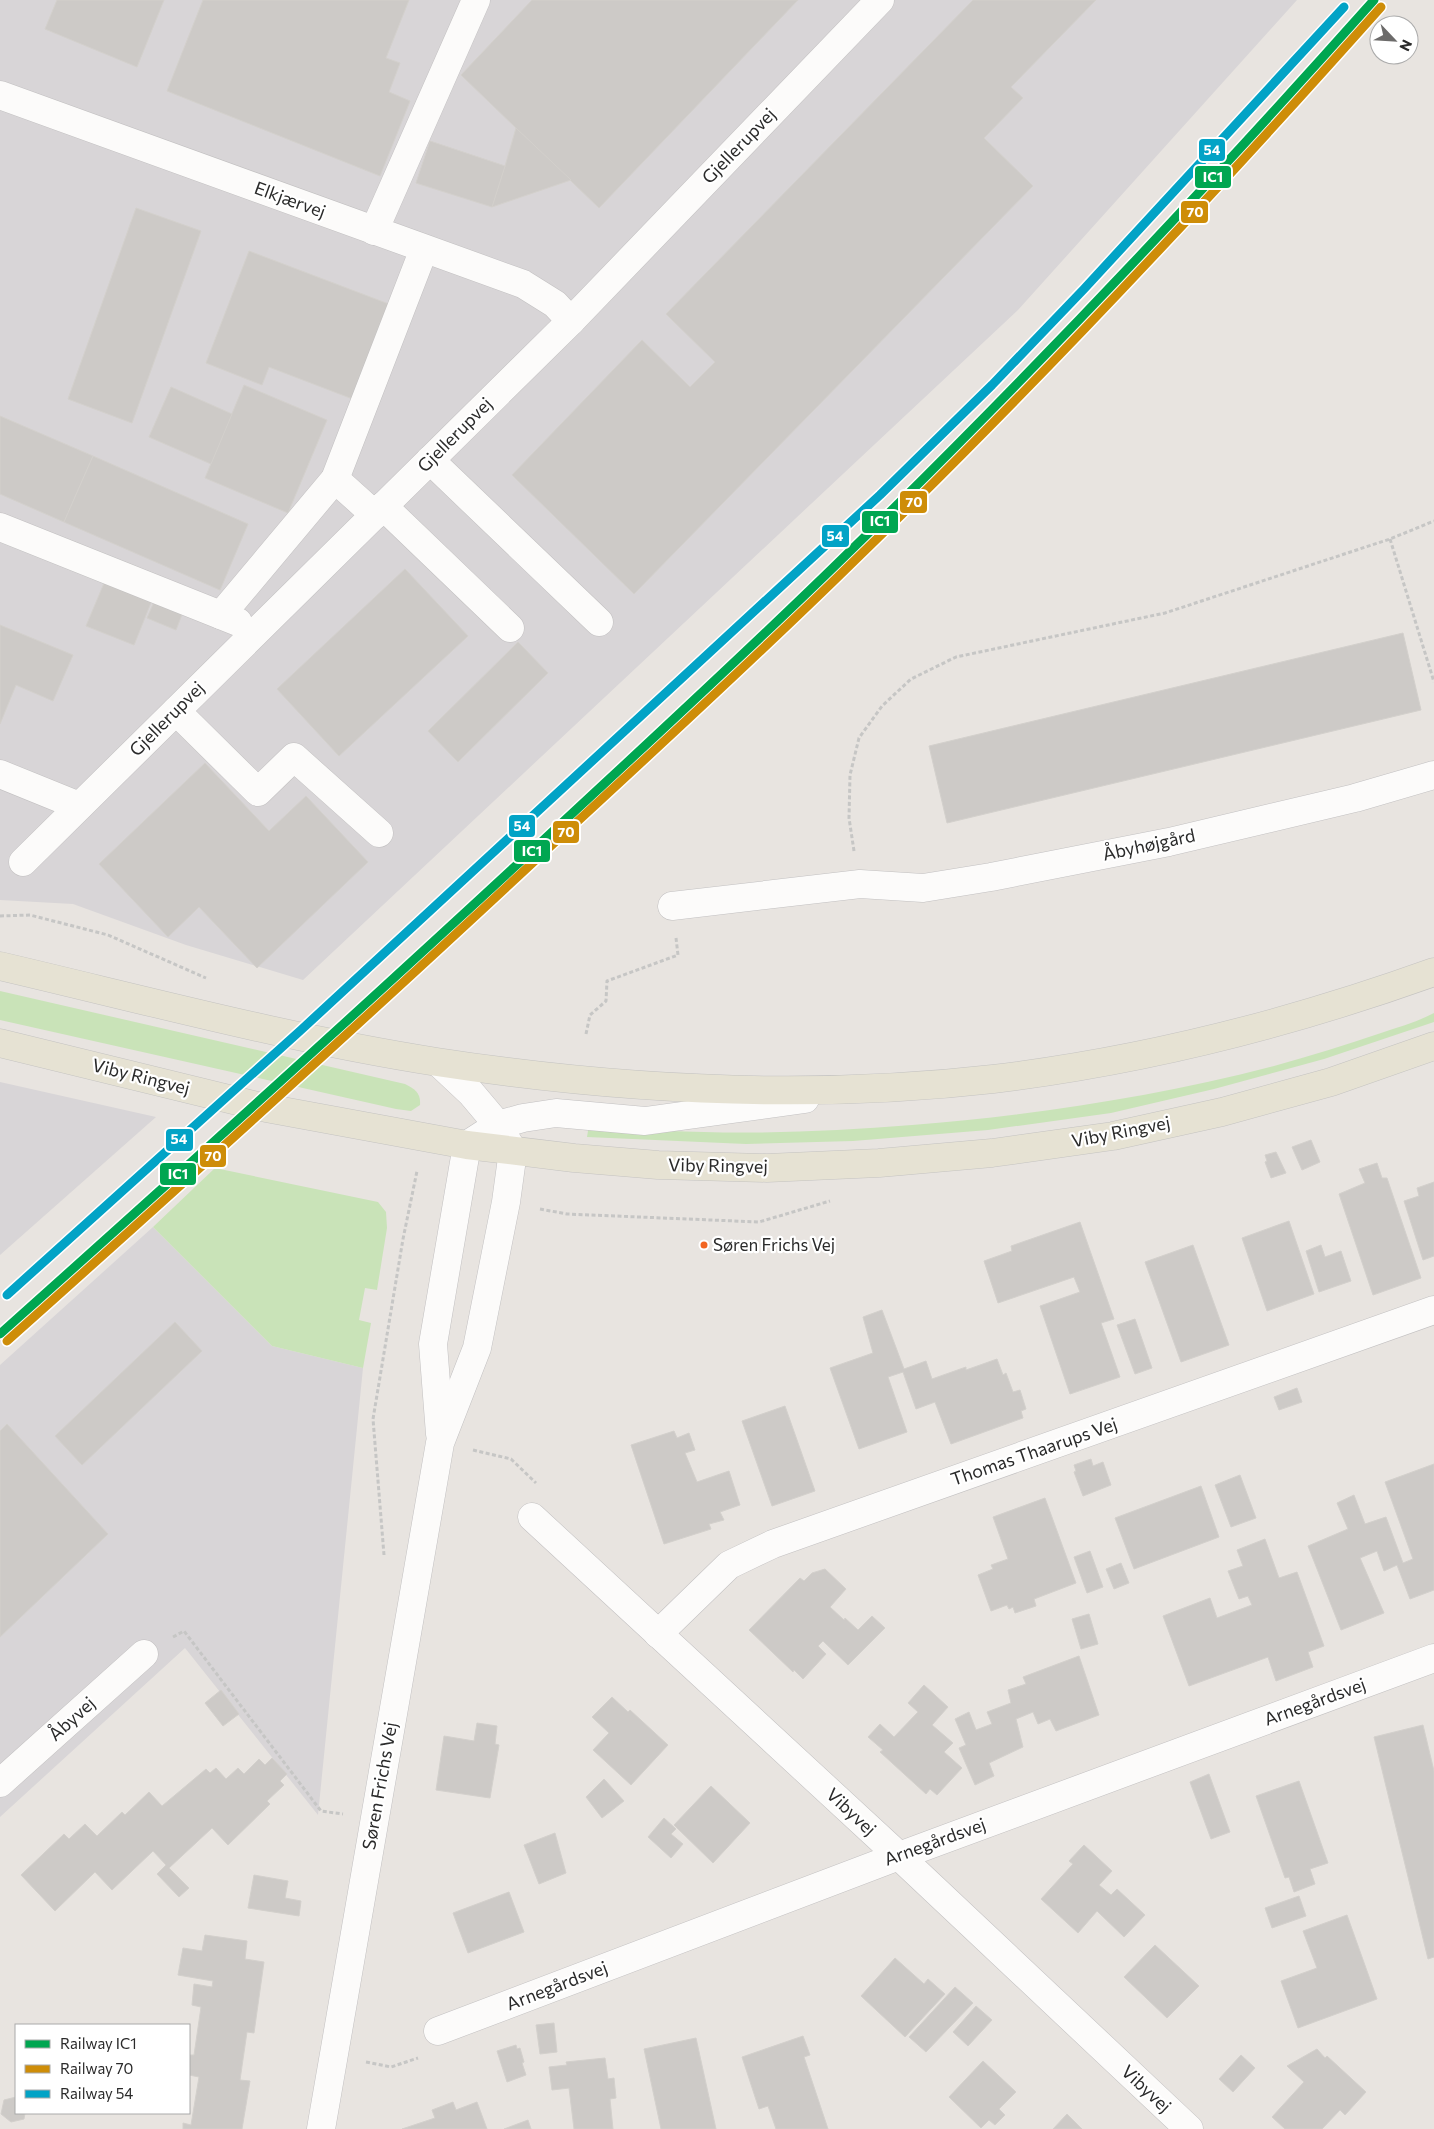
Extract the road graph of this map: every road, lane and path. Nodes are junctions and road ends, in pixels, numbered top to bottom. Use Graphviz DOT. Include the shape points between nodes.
graph roads {
  1 [pos="476,0"];
  2 [pos="880,0"];
  3 [pos="0,95"];
  4 [pos="374,231"];
  5 [pos="424,249"];
  6 [pos="572,321"];
  7 [pos="430,460"];
  8 [pos="336,479"];
  9 [pos="379,511"];
  10 [pos="1434,520"];
  11 [pos="0,527"];
  12 [pos="1390,539"];
  13 [pos="221,615"];
  14 [pos="599,622"];
  15 [pos="510,628"];
  16 [pos="258,629"];
  17 [pos="1434,682"];
  18 [pos="176,711"];
  19 [pos="0,774"];
  20 [pos="1434,775"];
  21 [pos="79,806"];
  22 [pos="379,832"];
  23 [pos="22,862"];
  24 [pos="860,884"];
  25 [pos="672,906"];
  26 [pos="0,916"];
  27 [pos="0,966"];
  28 [pos="1434,972"];
  29 [pos="210,980"];
  30 [pos="586,1034"];
  31 [pos="0,1043"];
  32 [pos="1434,1046"];
  33 [pos="439,1063"];
  34 [pos="882,1088"];
  35 [pos="498,1126"];
  36 [pos="424,1138"];
  37 [pos="467,1145"];
  38 [pos="513,1151"];
  39 [pos="506,1202"];
  40 [pos="759,1222"];
  41 [pos="1434,1310"];
  42 [pos="440,1443"];
  43 [pos="532,1517"];
  44 [pos="385,1556"];
  45 [pos="658,1634"];
  46 [pos="144,1654"];
  47 [pos="1434,1658"];
  48 [pos="0,1783"];
  49 [pos="376,1817"];
  50 [pos="899,1856"];
  51 [pos="438,2031"];
  52 [pos="334,2056"];
  53 [pos="321,2129"];
  54 [pos="1189,2129"];
  1 -- 4 [label="street"];
  2 -- 6 [label="street, Gjellerupvej"];
  3 -- 4 [label="street, Elkjærvej"];
  4 -- 5 [label="street, Elkjærvej"];
  5 -- 6 [label="street, Elkjærvej" via="523,284 555,304"];
  5 -- 8 [label="street"];
  6 -- 7 [label="street, Gjellerupvej"];
  7 -- 9 [label="street, Gjellerupvej"];
  7 -- 14 [label="street"];
  8 -- 9 [label="street"];
  8 -- 13 [label="street"];
  9 -- 15 [label="street"];
  9 -- 16 [label="street, Gjellerupvej"];
  10 -- 12 [label="path"];
  11 -- 13 [label="street"];
  12 -- 17 [label="path"];
  12 -- 24 [label="path" via="1165,613 956,657 911,678 882,706 859,738 850,775 849,818"];
  13 -- 16 [label="street"];
  16 -- 18 [label="street, Gjellerupvej"];
  18 -- 21 [label="street, Gjellerupvej"];
  18 -- 22 [label="street" via="258,792 294,757"];
  19 -- 21 [label="street"];
  20 -- 24 [label="street, Åbyhøjgård" via="1355,798 1178,840 991,877 923,888"];
  21 -- 23 [label="street, Gjellerupvej"];
  24 -- 25 [label="street, Åbyhøjgård"];
  25 -- 30 [label="path" via="678,955 607,981 606,1001 590,1015"];
  26 -- 29 [label="path" via="30,915 108,935"];
  27 -- 33 [label="main road" via="353,1048"];
  28 -- 34 [label="main road" via="1204,1041 1100,1062 993,1078"];
  31 -- 36 [label="main road, Viby Ringvej" via="266,1108"];
  32 -- 38 [label="main road, Viby Ringvej" via="1330,1082 1222,1112 1113,1136 992,1153 767,1168 658,1165"];
  33 -- 34 [label="main road" via="670,1087 773,1091"];
  33 -- 35 [label="street" via="471,1093"];
  34 -- 35 [label="street" via="645,1121 556,1113 522,1118"];
  35 -- 37 [label="street"];
  35 -- 38 [label="street"];
  36 -- 37 [label="main road, Viby Ringvej"];
  36 -- 44 [label="path" via="403,1239 373,1419"];
  37 -- 38 [label="main road, Viby Ringvej"];
  37 -- 42 [label="street, Søren Frichs Vej" via="433,1344"];
  38 -- 39 [label="street, Søren Frichs Vej"];
  39 -- 40 [label="path" via="567,1214"];
  39 -- 42 [label="street, Søren Frichs Vej" via="477,1348"];
  41 -- 45 [label="street, Thomas Thaarups Vej" via="773,1544 729,1565"];
  42 -- 43 [label="path" via="511,1459 551,1496"];
  42 -- 49 [label="street, Søren Frichs Vej"];
  43 -- 45 [label="street, Vibyvej"];
  45 -- 50 [label="street, Vibyvej"];
  46 -- 48 [label="street, Åbyvej"];
  46 -- 49 [label="path" via="184,1631 321,1811"];
  47 -- 50 [label="street, Arnegårdsvej"];
  49 -- 52 [label="street, Søren Frichs Vej"];
  50 -- 51 [label="street, Arnegårdsvej"];
  50 -- 54 [label="street, Vibyvej"];
  51 -- 52 [label="path" via="442,2051 391,2067"];
  52 -- 53 [label="street, Søren Frichs Vej"];
}
